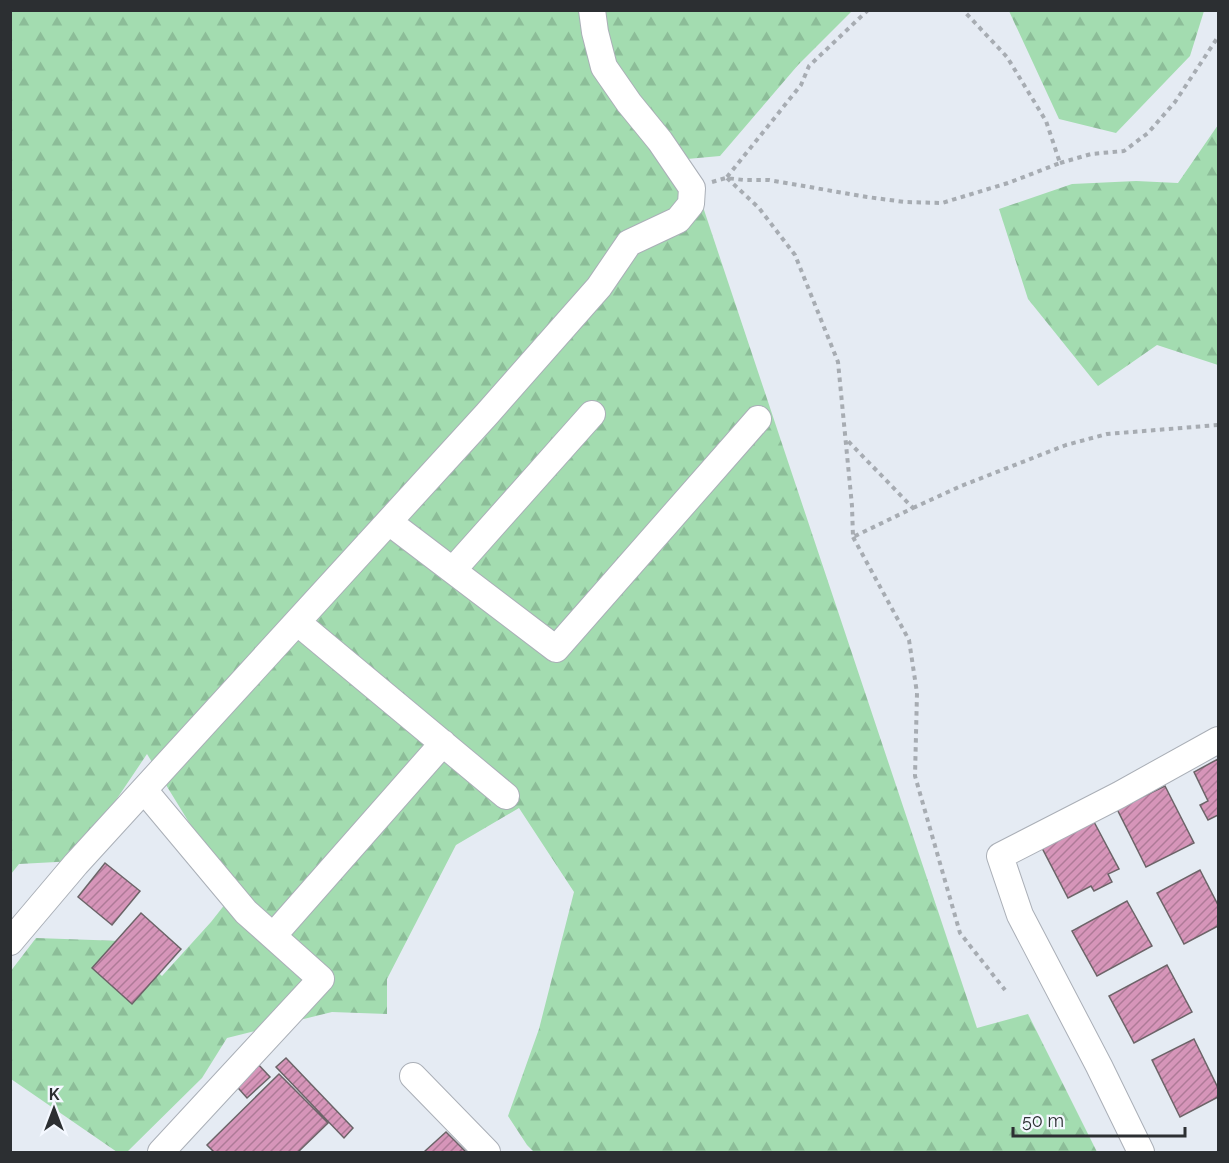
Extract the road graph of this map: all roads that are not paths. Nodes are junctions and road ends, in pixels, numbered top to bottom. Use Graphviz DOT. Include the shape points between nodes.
graph roads {
  1 [pos="592,10"];
  2 [pos="592,414"];
  3 [pos="758,419"];
  4 [pos="389,522"];
  5 [pos="453,570"];
  6 [pos="297,622"];
  7 [pos="1218,740"];
  8 [pos="443,743"];
  9 [pos="144,790"];
  10 [pos="506,796"];
  11 [pos="273,936"];
  12 [pos="10,942"];
  13 [pos="413,1076"];
  14 [pos="161,1152"];
  15 [pos="487,1152"];
  16 [pos="1141,1152"];
  1 -- 4 [label="street" via="604,68 692,188 691,204 678,220 629,243 599,288"];
  2 -- 5 [label="street"];
  3 -- 5 [label="street" via="556,649"];
  4 -- 5 [label="street"];
  4 -- 6 [label="street"];
  6 -- 8 [label="street"];
  6 -- 9 [label="street"];
  7 -- 16 [label="street" via="1000,856 1020,915"];
  8 -- 10 [label="street"];
  8 -- 11 [label="street"];
  9 -- 11 [label="street" via="246,912"];
  9 -- 12 [label="street"];
  11 -- 14 [label="street" via="321,979"];
  13 -- 15 [label="street"];
}
